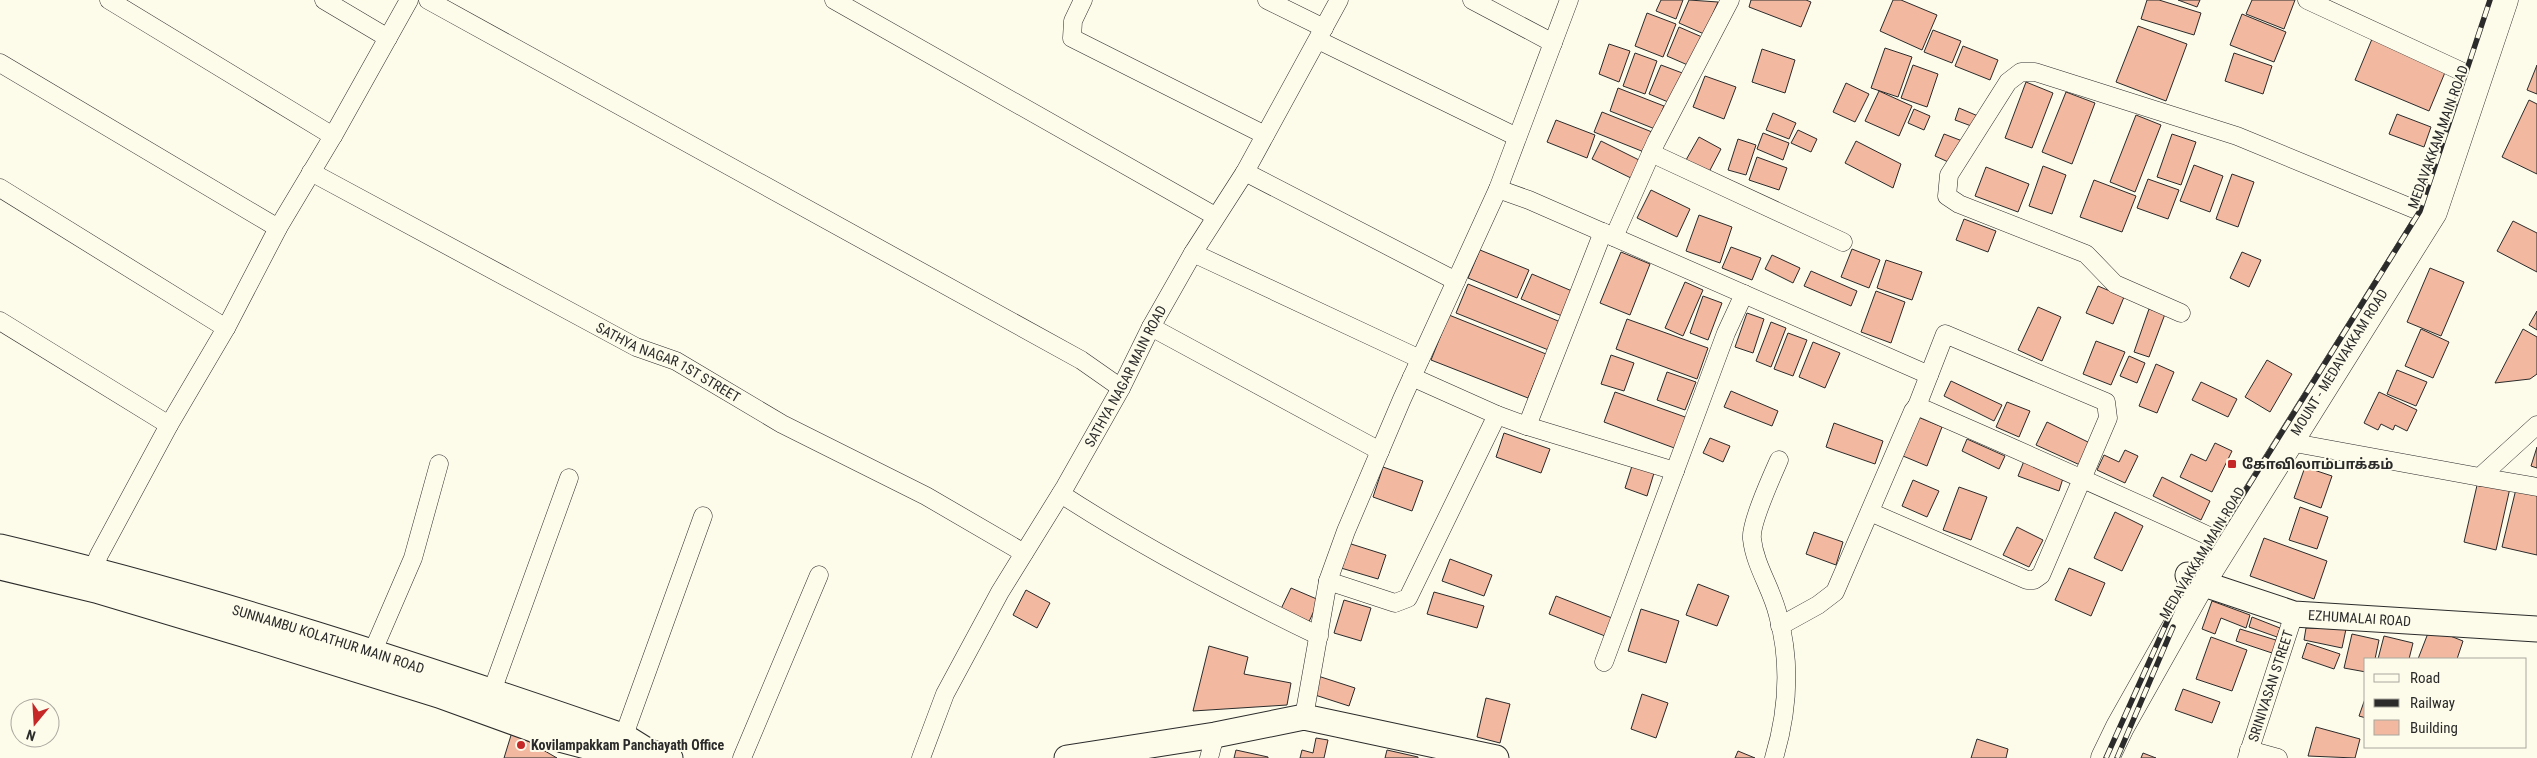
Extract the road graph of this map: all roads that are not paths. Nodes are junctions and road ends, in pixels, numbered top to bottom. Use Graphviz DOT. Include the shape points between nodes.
graph roads {
  1 [pos="109,0"];
  2 [pos="324,0"];
  3 [pos="409,0"];
  4 [pos="428,0"];
  5 [pos="834,0"];
  6 [pos="1083,0"];
  7 [pos="1267,0"];
  8 [pos="1340,0"];
  9 [pos="1472,0"];
  10 [pos="1569,0"];
  11 [pos="1730,0"];
  12 [pos="2306,0"];
  13 [pos="2485,0"];
  14 [pos="2504,0"];
  15 [pos="1321,34"];
  16 [pos="388,38"];
  17 [pos="1553,43"];
  18 [pos="0,63"];
  19 [pos="2470,75"];
  20 [pos="1265,135"];
  21 [pos="333,136"];
  22 [pos="1517,137"];
  23 [pos="1651,153"];
  24 [pos="311,172"];
  25 [pos="1245,172"];
  26 [pos="0,188"];
  27 [pos="1498,189"];
  28 [pos="2414,209"];
  29 [pos="1215,216"];
  30 [pos="278,228"];
  31 [pos="1608,234"];
  32 [pos="1843,242"];
  33 [pos="1193,252"];
  34 [pos="1456,281"];
  35 [pos="1744,294"];
  36 [pos="2181,313"];
  37 [pos="0,321"];
  38 [pos="1151,327"];
  39 [pos="226,328"];
  40 [pos="1420,359"];
  41 [pos="1929,375"];
  42 [pos="1412,377"];
  43 [pos="1121,388"];
  44 [pos="1917,406"];
  45 [pos="1497,415"];
  46 [pos="169,425"];
  47 [pos="2537,425"];
  48 [pos="1527,426"];
  49 [pos="2289,442"];
  50 [pos="1380,451"];
  51 [pos="1779,460"];
  52 [pos="440,464"];
  53 [pos="1675,471"];
  54 [pos="2480,477"];
  55 [pos="569,478"];
  56 [pos="2082,478"];
  57 [pos="2537,487"];
  58 [pos="1061,494"];
  59 [pos="1870,512"];
  60 [pos="703,516"];
  61 [pos="2211,537"];
  62 [pos="0,547"];
  63 [pos="1024,553"];
  64 [pos="0,567"];
  65 [pos="819,576"];
  66 [pos="90,578"];
  67 [pos="2194,579"];
  68 [pos="1328,581"];
  69 [pos="2294,614"];
  70 [pos="1780,626"];
  71 [pos="2537,629"];
  72 [pos="268,632"];
  73 [pos="1319,636"];
  74 [pos="372,653"];
  75 [pos="1604,662"];
  76 [pos="492,691"];
  77 [pos="1304,717"];
  78 [pos="625,737"];
  79 [pos="1212,747"];
  80 [pos="2248,754"];
  81 [pos="660,755"];
  82 [pos="742,758"];
  83 [pos="921,758"];
  84 [pos="1067,758"];
  85 [pos="1496,758"];
  86 [pos="1774,758"];
  87 [pos="2088,758"];
  88 [pos="2105,758"];
  89 [pos="2278,758"];
  1 -- 21 [label="street"];
  2 -- 16 [label="street"];
  3 -- 16 [label="street"];
  4 -- 43 [label="street" via="1080,360"];
  5 -- 29 [label="street"];
  6 -- 20 [label="street" via="1073,21 1072,38"];
  7 -- 15 [label="street"];
  8 -- 15 [label="street, SATHYA NAGAR MAIN ROAD"];
  9 -- 17 [label="street"];
  10 -- 17 [label="street"];
  11 -- 23 [label="street"];
  12 -- 19 [label="street"];
  13 -- 19 [label="main road, MEDAVAKKAM MAIN ROAD"];
  14 -- 19 [label="main road, MOUNT - MEDAVAKKAM ROAD"];
  15 -- 20 [label="street, SATHYA NAGAR MAIN ROAD"];
  15 -- 22 [label="street"];
  16 -- 21 [label="street"];
  17 -- 22 [label="street"];
  18 -- 30 [label="street"];
  19 -- 28 [label="main road, MEDAVAKKAM MAIN ROAD"];
  19 -- 49 [label="main road, MOUNT - MEDAVAKKAM ROAD" via="2433,212"];
  20 -- 25 [label="street, SATHYA NAGAR MAIN ROAD"];
  21 -- 24 [label="street"];
  22 -- 27 [label="street"];
  23 -- 31 [label="street"];
  23 -- 32 [label="street"];
  24 -- 30 [label="street"];
  24 -- 63 [label="street, SATHYA NAGAR 1ST STREET" via="636,347 676,361 782,424 926,496"];
  25 -- 29 [label="street, SATHYA NAGAR MAIN ROAD"];
  25 -- 34 [label="street"];
  26 -- 39 [label="street"];
  27 -- 31 [label="street"];
  27 -- 34 [label="street"];
  28 -- 36 [label="street" via="2237,136 2035,72 2021,72 2008,82 1950,175 1947,196 1959,204 2086,254 2115,284"];
  28 -- 61 [label="main road, MEDAVAKKAM MAIN ROAD"];
  29 -- 33 [label="street, SATHYA NAGAR MAIN ROAD"];
  30 -- 39 [label="street"];
  31 -- 35 [label="street"];
  31 -- 48 [label="street"];
  33 -- 38 [label="street, SATHYA NAGAR MAIN ROAD"];
  33 -- 40 [label="street"];
  34 -- 40 [label="street"];
  35 -- 41 [label="street"];
  35 -- 53 [label="street" via="1726,333"];
  37 -- 46 [label="street"];
  38 -- 43 [label="street, SATHYA NAGAR MAIN ROAD"];
  38 -- 50 [label="street"];
  39 -- 46 [label="street"];
  40 -- 42 [label="street"];
  41 -- 44 [label="street"];
  41 -- 56 [label="street" via="1945,334 2106,402 2108,418"];
  42 -- 45 [label="street"];
  42 -- 50 [label="street"];
  43 -- 58 [label="street, SATHYA NAGAR MAIN ROAD"];
  44 -- 56 [label="street"];
  44 -- 59 [label="street"];
  45 -- 48 [label="street"];
  45 -- 68 [label="street" via="1408,598 1395,603"];
  46 -- 66 [label="street"];
  47 -- 54 [label="street"];
  48 -- 53 [label="street"];
  49 -- 54 [label="street"];
  49 -- 67 [label="main road, MOUNT - MEDAVAKKAM ROAD"];
  50 -- 68 [label="street"];
  51 -- 70 [label="street" via="1752,538"];
  52 -- 74 [label="street" via="412,558"];
  53 -- 75 [label="street"];
  54 -- 57 [label="street"];
  55 -- 76 [label="street"];
  56 -- 59 [label="street" via="2041,575 2034,580 2027,580"];
  56 -- 61 [label="street"];
  58 -- 63 [label="street, SATHYA NAGAR MAIN ROAD"];
  58 -- 73 [label="street" via="1140,543"];
  59 -- 70 [label="street" via="1835,592"];
  60 -- 78 [label="street"];
  61 -- 67 [label="main road, MEDAVAKKAM MAIN ROAD"];
  62 -- 66 [label="street, SUNNAMBU KOLATHUR MAIN ROAD"];
  63 -- 83 [label="street, SATHYA NAGAR MAIN ROAD" via="945,694"];
  64 -- 66 [label="street, SUNNAMBU KOLATHUR MAIN ROAD"];
  65 -- 82 [label="street"];
  66 -- 72 [label="street, SUNNAMBU KOLATHUR MAIN ROAD"];
  67 -- 69 [label="street, EZHUMALAI ROAD"];
  67 -- 87 [label="main road, MEDAVAKKAM MAIN ROAD" via="2177,590"];
  67 -- 88 [label="main road, MOUNT - MEDAVAKKAM ROAD"];
  68 -- 73 [label="street"];
  69 -- 71 [label="street, EZHUMALAI ROAD"];
  69 -- 80 [label="street, SRINIVASAN STREET"];
  70 -- 86 [label="street" via="1788,687"];
  72 -- 74 [label="street, SUNNAMBU KOLATHUR MAIN ROAD"];
  72 -- 81 [label="street, SUNNAMBU KOLATHUR MAIN ROAD" via="563,740 628,757"];
  73 -- 77 [label="street"];
  74 -- 76 [label="street, SUNNAMBU KOLATHUR MAIN ROAD"];
  76 -- 78 [label="street, SUNNAMBU KOLATHUR MAIN ROAD"];
  77 -- 79 [label="street"];
  77 -- 85 [label="street"];
  78 -- 81 [label="street, SUNNAMBU KOLATHUR MAIN ROAD"];
  79 -- 84 [label="street"];
  80 -- 89 [label="street"];
}
